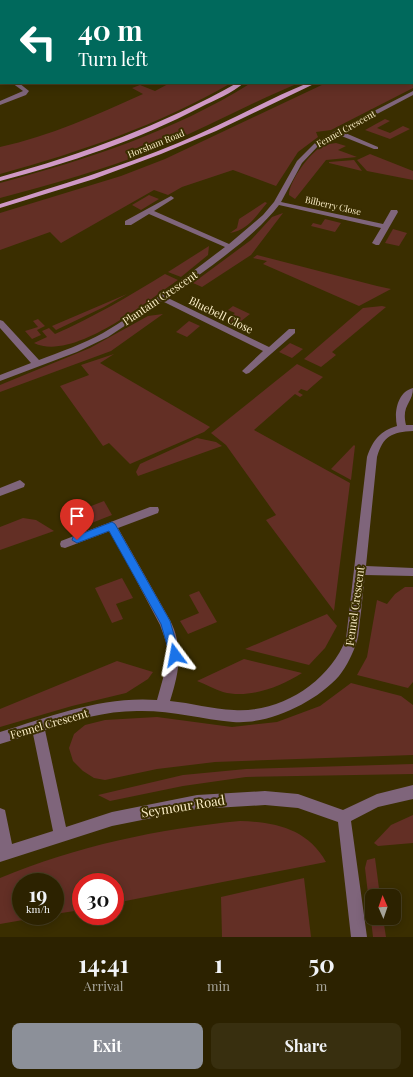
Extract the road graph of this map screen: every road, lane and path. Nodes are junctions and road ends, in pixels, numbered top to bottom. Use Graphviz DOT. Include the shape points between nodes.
graph roads {
  1 [pos="16,84"];
  2 [pos="239,84"];
  3 [pos="311,84"];
  4 [pos="413,93"];
  5 [pos="3,102"];
  6 [pos="337,132"];
  7 [pos="376,148"];
  8 [pos="290,177"];
  9 [pos="0,179"];
  10 [pos="171,198"];
  11 [pos="277,203"];
  12 [pos="0,206"];
  13 [pos="148,211"];
  14 [pos="394,212"];
  15 [pos="128,223"];
  16 [pos="385,227"];
  17 [pos="376,243"];
  18 [pos="231,247"];
  19 [pos="162,298"];
  20 [pos="0,323"];
  21 [pos="292,331"];
  22 [pos="270,351"];
  23 [pos="37,364"];
  24 [pos="246,371"];
  25 [pos="0,378"];
  26 [pos="413,390"];
  27 [pos="408,428"];
  28 [pos="20,484"];
  29 [pos="0,492"];
  30 [pos="154,510"];
  31 [pos="112,526"];
  32 [pos="65,544"];
  33 [pos="360,570"];
  34 [pos="413,572"];
  35 [pos="162,705"];
  36 [pos="38,727"];
  37 [pos="0,738"];
  38 [pos="413,792"];
  39 [pos="0,815"];
  40 [pos="344,817"];
  41 [pos="61,834"];
  42 [pos="4,854"];
  43 [pos="359,937"];
  1 -- 5 [label="street" via="26,92"];
  2 -- 9 [label="main road, Horsham Road" via="157,127 69,159"];
  3 -- 12 [label="main road, Horsham Road" via="182,144 91,178"];
  4 -- 6 [label="street, Fennel Crescent"];
  6 -- 7 [label="street"];
  6 -- 8 [label="street, Fennel Crescent" via="309,150"];
  8 -- 11 [label="street, Plantain Crescent"];
  10 -- 13 [label="street"];
  11 -- 16 [label="street, Bilberry Close"];
  11 -- 18 [label="street, Plantain Crescent" via="252,230"];
  13 -- 15 [label="street"];
  13 -- 18 [label="street"];
  14 -- 16 [label="street"];
  16 -- 17 [label="street"];
  18 -- 19 [label="street, Plantain Crescent"];
  19 -- 22 [label="street, Bluebell Close"];
  19 -- 23 [label="street, Plantain Crescent" via="105,335"];
  20 -- 23 [label="street"];
  21 -- 22 [label="street"];
  22 -- 24 [label="street"];
  23 -- 25 [label="street, Plantain Crescent"];
  26 -- 27 [label="street" via="399,412"];
  27 -- 33 [label="street, Fennel Crescent" via="389,432 381,436 376,444 372,457"];
  28 -- 29 [label="street"];
  30 -- 31 [label="street"];
  31 -- 32 [label="street"];
  31 -- 35 [label="street" via="166,624 172,641 175,655 173,673"];
  33 -- 34 [label="street"];
  33 -- 35 [label="street, Fennel Crescent" via="349,650 325,684 304,697 273,710 236,716"];
  35 -- 36 [label="street, Fennel Crescent" via="117,706 65,717"];
  36 -- 37 [label="street, Fennel Crescent"];
  36 -- 41 [label="street"];
  38 -- 40 [label="street" via="394,794"];
  39 -- 42 [label="street"];
  40 -- 41 [label="street, Seymour Road" via="298,801 235,798 196,802 120,817"];
  40 -- 43 [label="street"];
  41 -- 42 [label="street, Seymour Road"];
}
